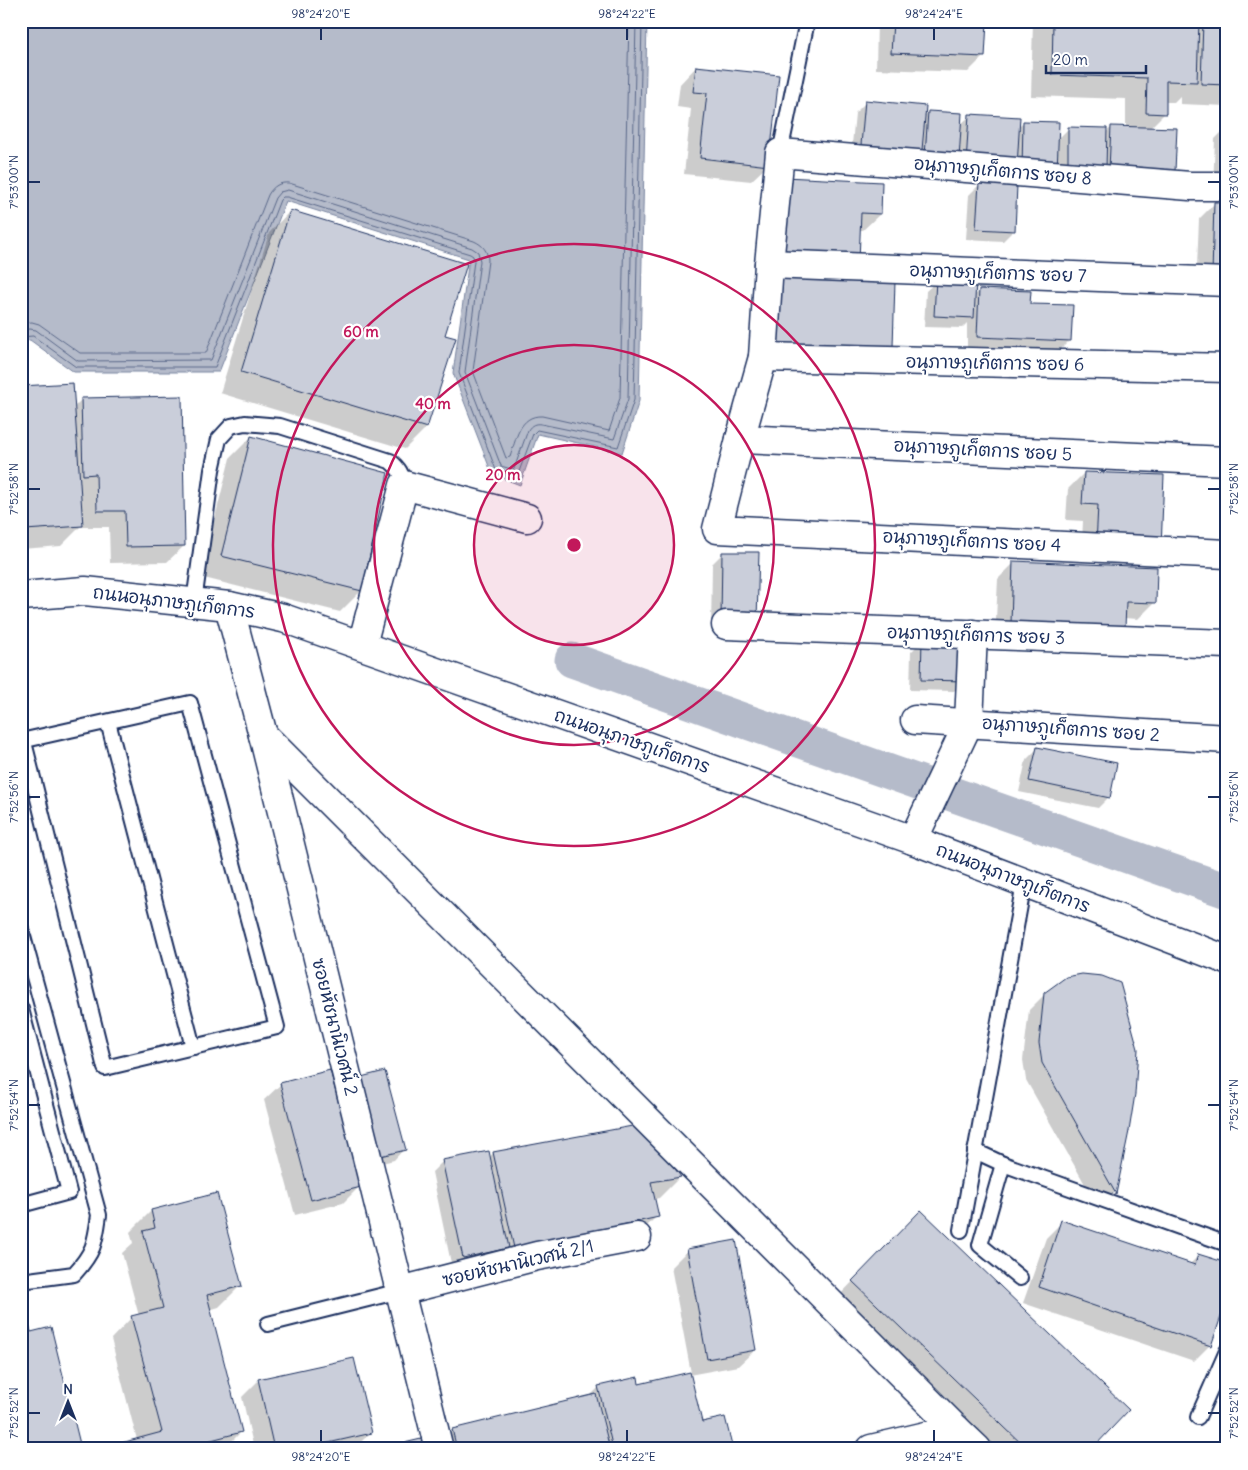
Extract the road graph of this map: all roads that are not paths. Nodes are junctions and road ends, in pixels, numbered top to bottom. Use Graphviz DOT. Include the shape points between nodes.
graph roads {
  1 [pos="807,21"];
  2 [pos="780,153"];
  3 [pos="1227,186"];
  4 [pos="769,264"];
  5 [pos="1227,282"];
  6 [pos="763,357"];
  7 [pos="1227,368"];
  8 [pos="740,439"];
  9 [pos="1227,461"];
  10 [pos="404,485"];
  11 [pos="527,518"];
  12 [pos="1227,554"];
  13 [pos="21,596"];
  14 [pos="194,602"];
  15 [pos="228,606"];
  16 [pos="726,625"];
  17 [pos="973,634"];
  18 [pos="1227,644"];
  19 [pos="362,646"];
  20 [pos="915,720"];
  21 [pos="108,722"];
  22 [pos="969,722"];
  23 [pos="263,735"];
  24 [pos="1227,738"];
  25 [pos="22,742"];
  26 [pos="913,840"];
  27 [pos="1024,882"];
  28 [pos="21,929"];
  29 [pos="1227,960"];
  30 [pos="21,1009"];
  31 [pos="193,1047"];
  32 [pos="975,1151"];
  33 [pos="1003,1164"];
  34 [pos="21,1205"];
  35 [pos="961,1230"];
  36 [pos="637,1236"];
  37 [pos="1227,1244"];
  38 [pos="1020,1278"];
  39 [pos="21,1281"];
  40 [pos="400,1291"];
  41 [pos="268,1324"];
  42 [pos="1227,1351"];
  43 [pos="1198,1417"];
  44 [pos="956,1429"];
  45 [pos="439,1449"];
  46 [pos="871,1449"];
  47 [pos="978,1449"];
  1 -- 2 [label="lane"];
  2 -- 3 [label="street, อนุภาษภูเก็ตการ ซอย 8" via="1190,186"];
  2 -- 4 [label="street"];
  4 -- 5 [label="street, อนุภาษภูเก็ตการ ซอย 7"];
  4 -- 6 [label="street"];
  6 -- 7 [label="street, อนุภาษภูเก็ตการ ซอย 6"];
  6 -- 8 [label="street"];
  8 -- 9 [label="street, อนุภาษภูเก็ตการ ซอย 5"];
  8 -- 12 [label="street, อนุภาษภูเก็ตการ ซอย 4" via="717,529"];
  10 -- 11 [label="street"];
  10 -- 14 [label="lane" via="398,468 390,461 280,426 245,423 231,426 219,439 212,470"];
  10 -- 19 [label="street"];
  13 -- 14 [label="street, ถนนอนุภาษภูเก็ตการ" via="85,591"];
  14 -- 15 [label="street, ถนนอนุภาษภูเก็ตการ"];
  15 -- 19 [label="street, ถนนอนุภาษภูเก็ตการ" via="283,618"];
  15 -- 23 [label="street, ซอยหัชนานิเวศน์ 2"];
  16 -- 17 [label="street, อนุภาษภูเก็ตการ ซอย 3"];
  17 -- 18 [label="street, อนุภาษภูเก็ตการ ซอย 3"];
  17 -- 22 [label="street"];
  19 -- 26 [label="street, ถนนอนุภาษภูเก็ตการ"];
  20 -- 22 [label="street, อนุภาษภูเก็ตการ ซอย 2"];
  21 -- 25 [label="lane"];
  21 -- 31 [label="lane"];
  21 -- 31 [label="lane" via="190,703 277,1027"];
  22 -- 24 [label="street, อนุภาษภูเก็ตการ ซอย 2"];
  22 -- 26 [label="street"];
  23 -- 40 [label="street, ซอยหัชนานิเวศน์ 2"];
  23 -- 44 [label="street"];
  25 -- 31 [label="lane" via="105,1068"];
  26 -- 27 [label="street, ถนนอนุภาษภูเก็ตการ"];
  27 -- 29 [label="street, ถนนอนุภาษภูเก็ตการ"];
  27 -- 32 [label="lane"];
  28 -- 39 [label="lane" via="99,1215 96,1240 88,1259 74,1274"];
  30 -- 34 [label="lane" via="69,1192"];
  32 -- 33 [label="lane"];
  32 -- 35 [label="lane"];
  33 -- 37 [label="lane"];
  33 -- 38 [label="lane" via="980,1245"];
  36 -- 40 [label="street, ซอยหัชนานิเวศน์ 2/1" via="537,1256"];
  40 -- 41 [label="lane"];
  40 -- 45 [label="street, ซอยหัชนานิเวศน์ 2"];
  42 -- 43 [label="lane"];
  44 -- 46 [label="street"];
  44 -- 47 [label="street"];
}
